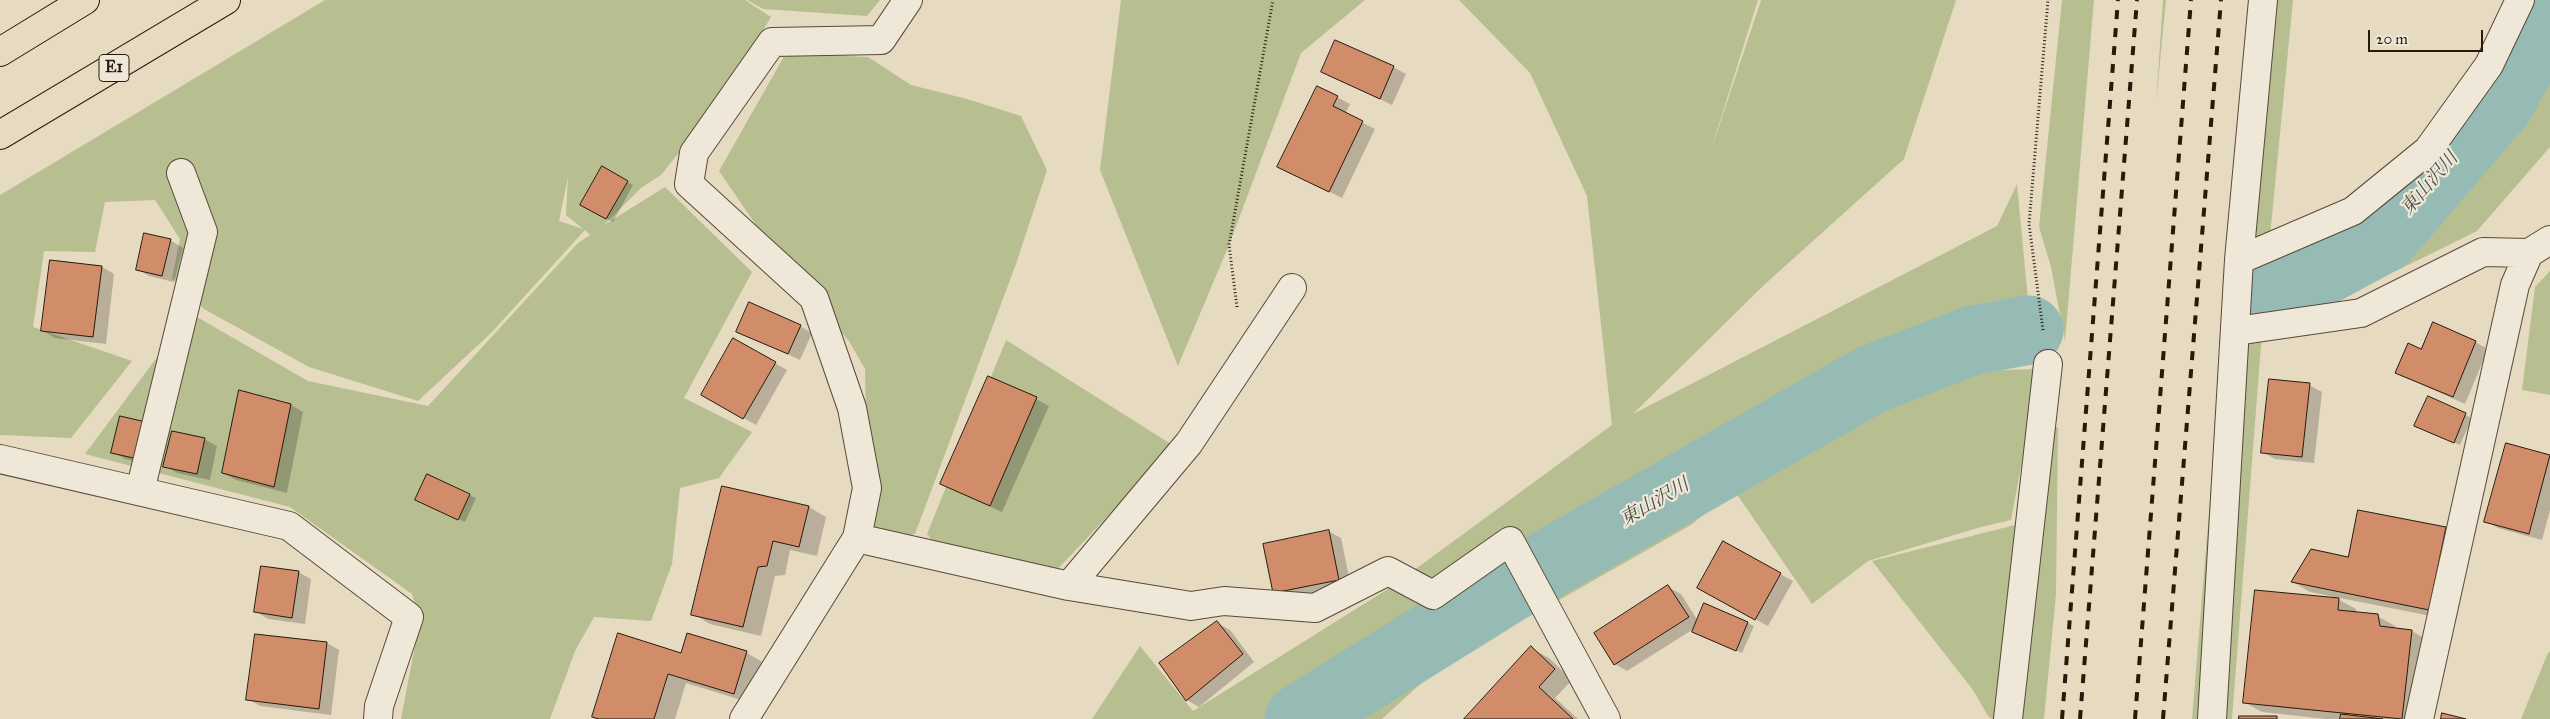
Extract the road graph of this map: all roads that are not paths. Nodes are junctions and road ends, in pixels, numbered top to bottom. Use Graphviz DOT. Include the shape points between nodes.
graph roads {
  1 [pos="85,0"];
  2 [pos="226,0"];
  3 [pos="908,0"];
  4 [pos="2263,0"];
  5 [pos="2520,0"];
  6 [pos="0,52"];
  7 [pos="0,135"];
  8 [pos="181,173"];
  9 [pos="2540,247"];
  10 [pos="2240,260"];
  11 [pos="1292,288"];
  12 [pos="2236,331"];
  13 [pos="2048,364"];
  14 [pos="0,459"];
  15 [pos="140,492"];
  16 [pos="856,538"];
  17 [pos="1069,586"];
  18 [pos="378,719"];
  19 [pos="744,719"];
  20 [pos="1606,719"];
  21 [pos="2008,719"];
  22 [pos="2212,719"];
  23 [pos="2419,719"];
  1 -- 6 [label="highway"];
  2 -- 7 [label="highway, E1"];
  3 -- 16 [label="street" via="881,40 772,42 694,152 689,184 814,298 852,408 867,488"];
  4 -- 10 [label="street"];
  5 -- 10 [label="street" via="2489,65 2428,150 2352,211"];
  8 -- 15 [label="street" via="203,232"];
  9 -- 12 [label="street" via="2483,252 2361,313"];
  9 -- 23 [label="street" via="2515,285"];
  10 -- 12 [label="street"];
  11 -- 17 [label="street" via="1188,443"];
  12 -- 22 [label="street"];
  13 -- 21 [label="street"];
  14 -- 15 [label="street"];
  15 -- 18 [label="street" via="290,526 409,617 379,706"];
  16 -- 17 [label="street"];
  16 -- 19 [label="street"];
  17 -- 20 [label="street" via="1191,606 1224,601 1315,608 1388,571 1433,595 1510,541"];
}
